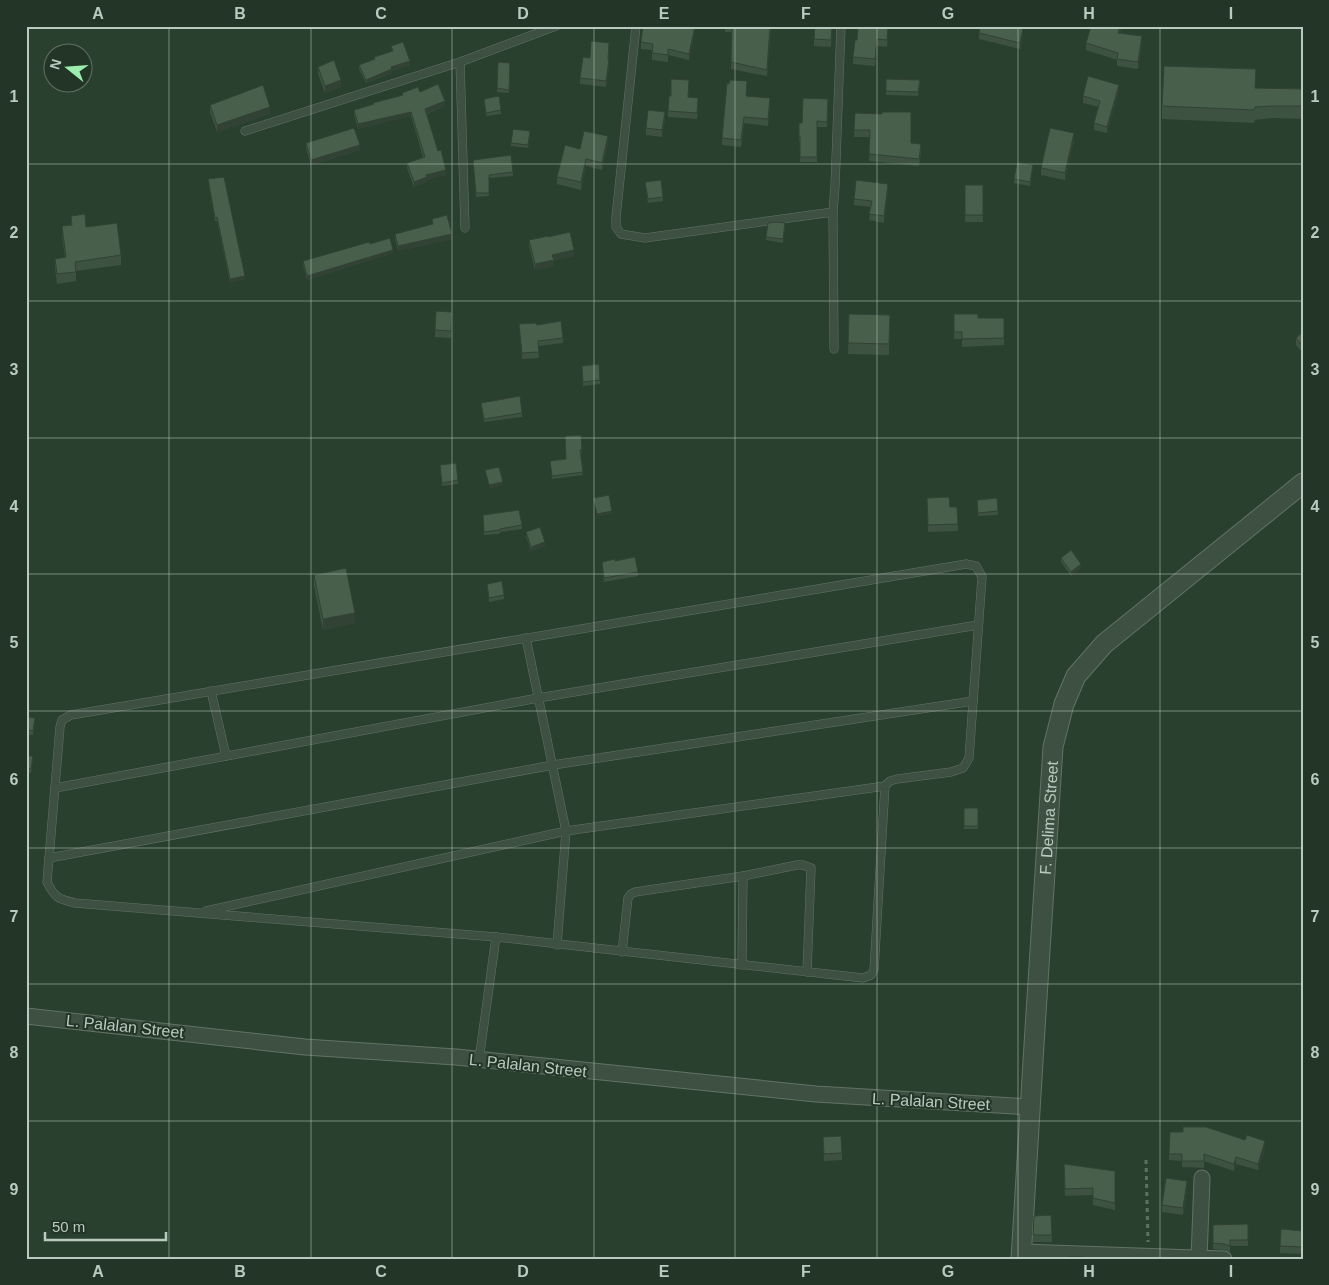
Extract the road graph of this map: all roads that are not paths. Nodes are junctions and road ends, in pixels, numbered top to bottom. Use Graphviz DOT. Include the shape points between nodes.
graph roads {
  1 [pos="556,26"];
  2 [pos="636,26"];
  3 [pos="841,26"];
  4 [pos="460,62"];
  5 [pos="245,132"];
  6 [pos="833,212"];
  7 [pos="465,228"];
  8 [pos="834,349"];
  9 [pos="1303,483"];
  10 [pos="978,625"];
  11 [pos="526,638"];
  12 [pos="211,691"];
  13 [pos="538,698"];
  14 [pos="973,701"];
  15 [pos="226,756"];
  16 [pos="553,765"];
  17 [pos="885,786"];
  18 [pos="55,788"];
  19 [pos="566,831"];
  20 [pos="49,858"];
  21 [pos="743,876"];
  22 [pos="197,913"];
  23 [pos="496,937"];
  24 [pos="557,945"];
  25 [pos="622,952"];
  26 [pos="742,965"];
  27 [pos="807,972"];
  28 [pos="26,1016"];
  29 [pos="479,1060"];
  30 [pos="1030,1107"];
  31 [pos="1202,1178"];
  32 [pos="1021,1255"];
  33 [pos="1148,1257"];
  34 [pos="1200,1258"];
  35 [pos="1224,1259"];
  1 -- 4 [label="lane"];
  2 -- 6 [label="lane" via="616,217 616,227 621,234 645,238"];
  3 -- 6 [label="lane"];
  4 -- 5 [label="lane"];
  4 -- 7 [label="lane"];
  6 -- 8 [label="lane"];
  9 -- 30 [label="street, F. Delima Street" via="1104,644 1076,676 1064,704 1053,747"];
  10 -- 11 [label="lane" via="982,577 976,566 966,564"];
  10 -- 13 [label="lane"];
  10 -- 14 [label="lane"];
  11 -- 12 [label="lane"];
  11 -- 13 [label="lane"];
  12 -- 15 [label="lane"];
  12 -- 18 [label="lane" via="71,715 62,720"];
  13 -- 15 [label="lane"];
  13 -- 16 [label="lane"];
  14 -- 16 [label="lane"];
  14 -- 17 [label="lane" via="969,758 963,768 897,779"];
  15 -- 18 [label="lane"];
  16 -- 19 [label="lane"];
  16 -- 20 [label="lane"];
  17 -- 19 [label="lane"];
  17 -- 27 [label="lane" via="874,970 863,978"];
  18 -- 20 [label="lane"];
  19 -- 22 [label="lane"];
  19 -- 24 [label="lane"];
  20 -- 22 [label="lane" via="47,882 53,894 62,900"];
  21 -- 25 [label="lane" via="631,894"];
  21 -- 26 [label="lane"];
  21 -- 27 [label="lane" via="797,865 811,868"];
  22 -- 23 [label="lane"];
  23 -- 24 [label="lane"];
  23 -- 29 [label="lane"];
  24 -- 25 [label="lane"];
  25 -- 26 [label="lane"];
  26 -- 27 [label="lane"];
  28 -- 29 [label="street, L. Palalan Street" via="305,1047"];
  29 -- 30 [label="street, L. Palalan Street" via="816,1094"];
  30 -- 32 [label="street, F. Delima Street"];
  31 -- 34 [label="street"];
  32 -- 33 [label="street"];
  33 -- 34 [label="street"];
  34 -- 35 [label="street"];
}
